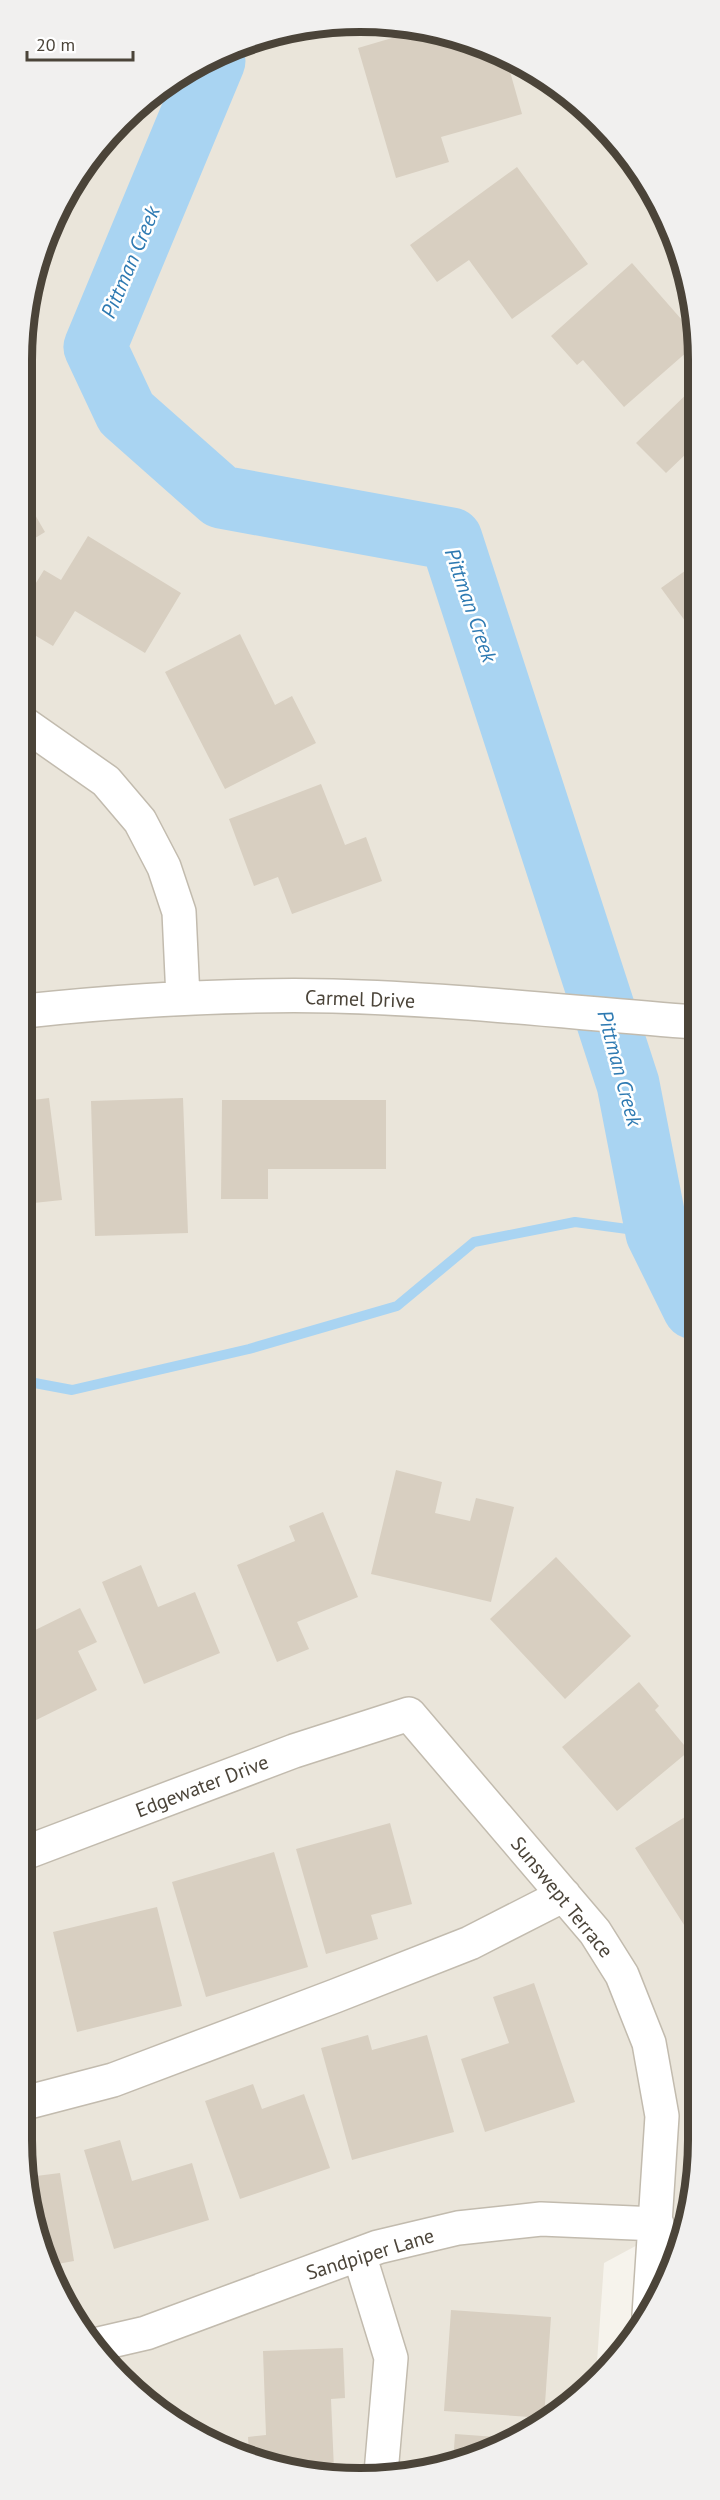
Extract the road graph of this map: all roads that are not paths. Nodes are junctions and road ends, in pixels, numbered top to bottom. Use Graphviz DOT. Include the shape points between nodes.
graph roads {
  1 [pos="32,729"];
  2 [pos="183,998"];
  3 [pos="32,1010"];
  4 [pos="688,1022"];
  5 [pos="384,1722"];
  6 [pos="32,1850"];
  7 [pos="564,1895"];
  8 [pos="32,2101"];
  9 [pos="657,2224"];
  10 [pos="359,2254"];
  11 [pos="651,2292"];
  12 [pos="102,2343"];
  13 [pos="381,2468"];
  1 -- 2 [label="street" via="106,781 140,820 164,867 179,912"];
  2 -- 3 [label="street, Carmel Drive"];
  2 -- 4 [label="street, Carmel Drive" via="333,996"];
  5 -- 6 [label="street, Edgewater Drive" via="294,1751"];
  5 -- 7 [label="street, Sunswept Terrace" via="409,1714"];
  7 -- 8 [label="street" via="470,1943 335,1996 113,2080"];
  7 -- 9 [label="street, Sunswept Terrace" via="595,1932 622,1975 649,2043 662,2116"];
  9 -- 10 [label="street, Sandpiper Lane" via="540,2218 458,2228"];
  9 -- 11 [label="street, Sunswept Terrace"];
  10 -- 12 [label="street, Sandpiper Lane" via="146,2333"];
  10 -- 13 [label="street" via="391,2358"];
}
